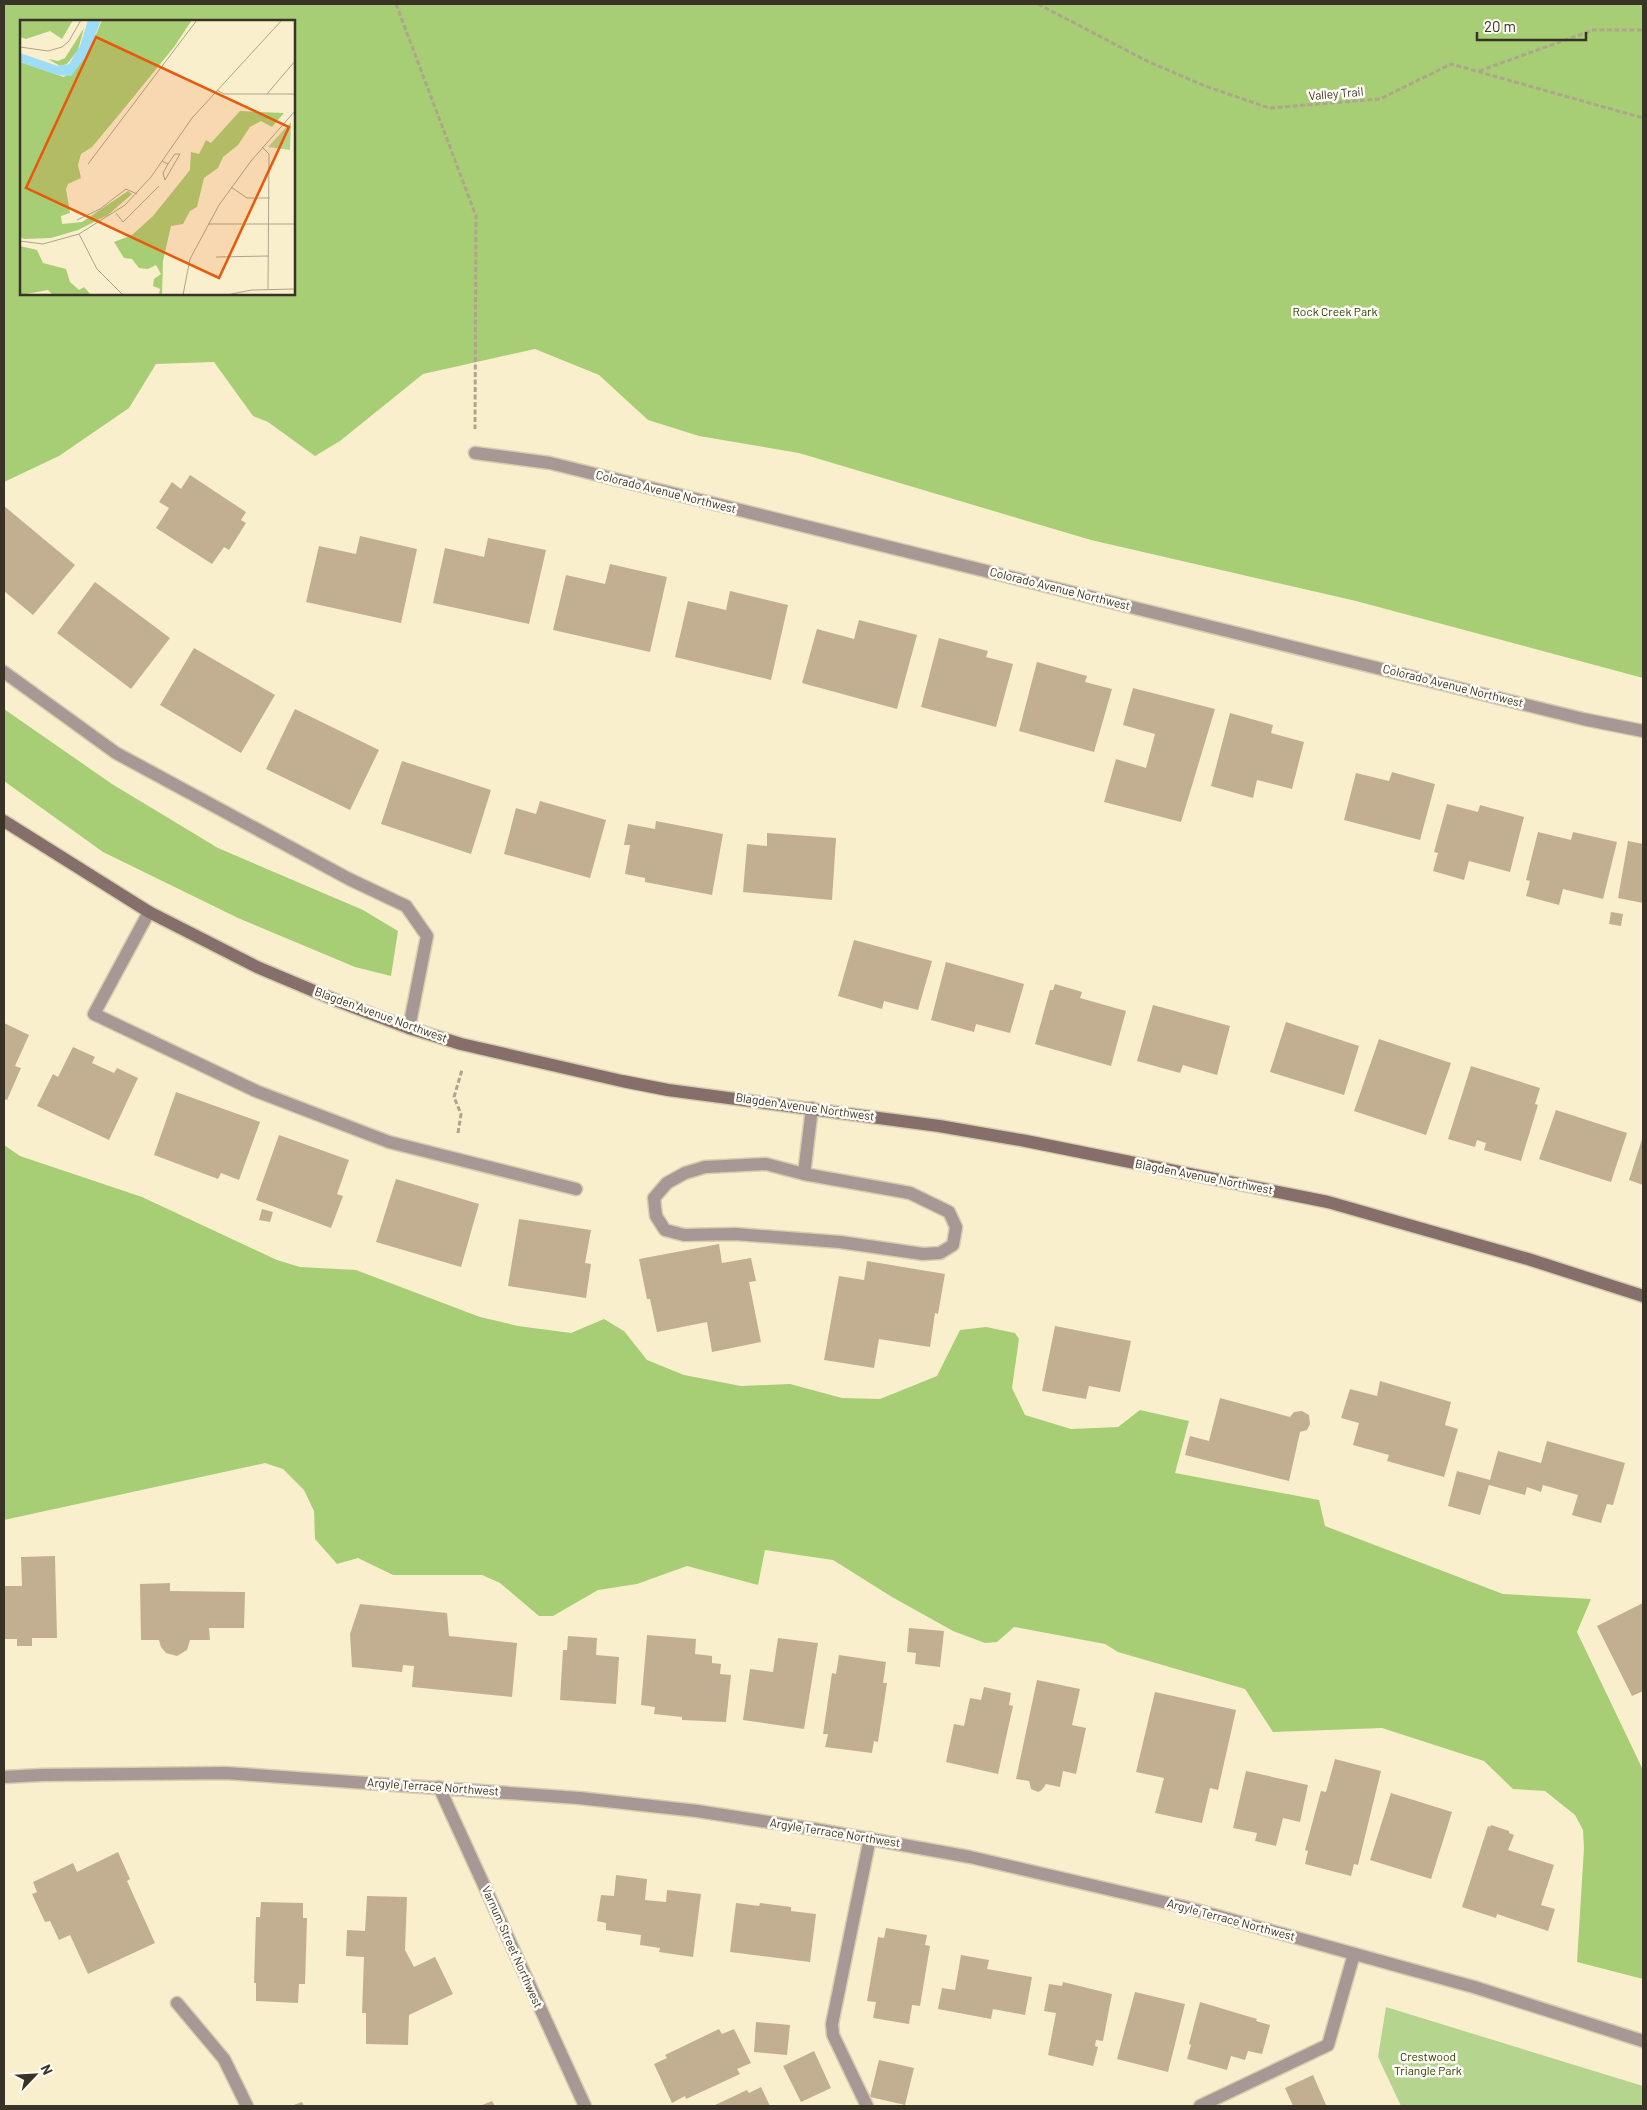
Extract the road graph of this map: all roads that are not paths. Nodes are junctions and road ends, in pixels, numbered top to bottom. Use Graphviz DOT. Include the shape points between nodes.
graph roads {
  1 [pos="475,453"];
  2 [pos="4,672"];
  3 [pos="1643,731"];
  4 [pos="4,821"];
  5 [pos="149,912"];
  6 [pos="409,1028"];
  7 [pos="812,1108"];
  8 [pos="804,1174"];
  9 [pos="576,1190"];
  10 [pos="1643,1296"];
  11 [pos="4,1777"];
  12 [pos="439,1787"];
  13 [pos="870,1838"];
  14 [pos="1354,1954"];
  15 [pos="177,2003"];
  16 [pos="1643,2041"];
  17 [pos="247,2106"];
  18 [pos="585,2106"];
  19 [pos="867,2106"];
  20 [pos="1200,2106"];
  1 -- 3 [label="street, Colorado Avenue Northwest" via="550,463"];
  2 -- 6 [label="street" via="116,753 349,879 406,906 427,936"];
  4 -- 5 [label="main road, Blagden Avenue Northwest"];
  5 -- 6 [label="main road, Blagden Avenue Northwest" via="257,968"];
  5 -- 9 [label="street" via="94,1014 256,1091 389,1142"];
  6 -- 7 [label="main road, Blagden Avenue Northwest" via="461,1044 622,1081"];
  7 -- 8 [label="street"];
  7 -- 10 [label="main road, Blagden Avenue Northwest" via="1026,1141 1328,1202 1528,1259"];
  8 -- 8 [label="street" via="910,1193 929,1202 949,1212 956,1227 953,1245 940,1253 923,1254 840,1242 735,1234 684,1235 665,1230 656,1216 654,1198 668,1183 692,1170 766,1164"];
  11 -- 12 [label="street, Argyle Terrace Northwest" via="226,1773"];
  12 -- 13 [label="street, Argyle Terrace Northwest" via="658,1806"];
  12 -- 18 [label="street, Varnum Street Northwest"];
  13 -- 14 [label="street, Argyle Terrace Northwest" via="970,1857 1175,1905"];
  13 -- 19 [label="street" via="832,2024 833,2034"];
  14 -- 16 [label="street, Argyle Terrace Northwest" via="1474,1987"];
  14 -- 20 [label="street" via="1328,2045"];
  15 -- 17 [label="street" via="224,2059"];
}
